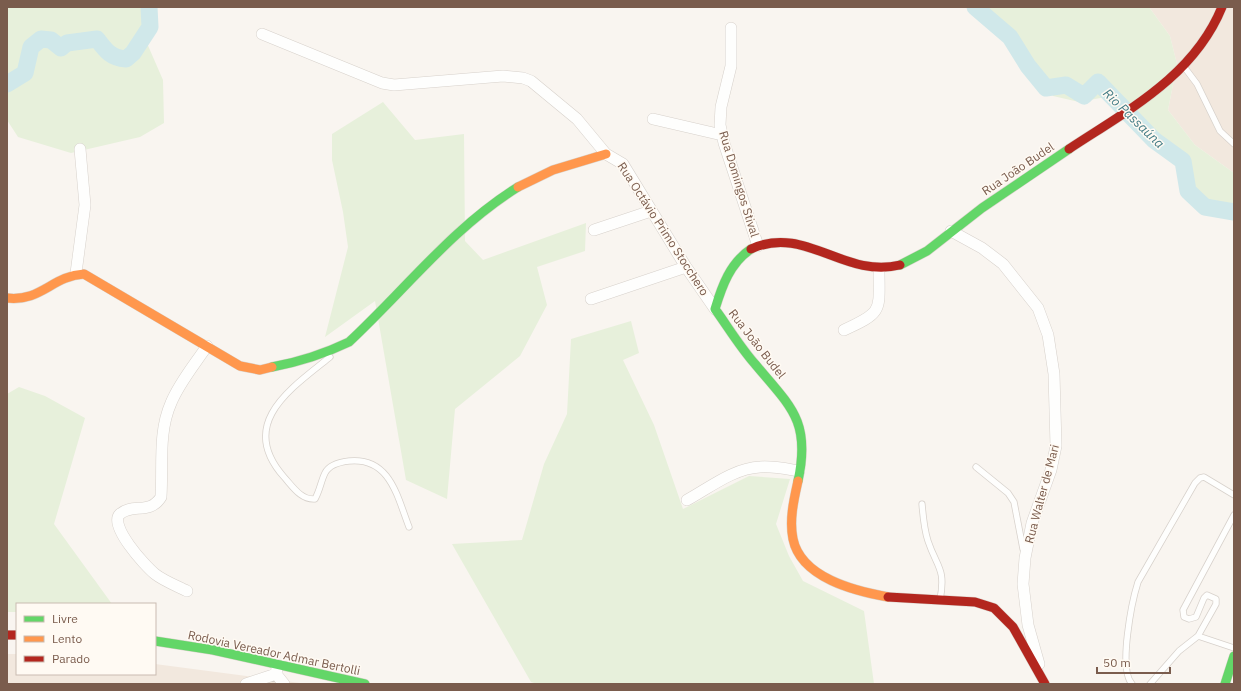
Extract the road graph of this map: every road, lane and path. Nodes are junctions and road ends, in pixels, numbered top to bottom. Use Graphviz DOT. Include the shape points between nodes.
graph roads {
  1 [pos="1222,7"];
  2 [pos="731,28"];
  3 [pos="262,34"];
  4 [pos="1184,66"];
  5 [pos="653,119"];
  6 [pos="722,135"];
  7 [pos="1234,144"];
  8 [pos="80,149"];
  9 [pos="606,154"];
  10 [pos="651,211"];
  11 [pos="594,230"];
  12 [pos="951,231"];
  13 [pos="758,246"];
  14 [pos="686,267"];
  15 [pos="879,269"];
  16 [pos="76,273"];
  17 [pos="7,298"];
  18 [pos="591,299"];
  19 [pos="716,309"];
  20 [pos="844,330"];
  21 [pos="348,342"];
  22 [pos="207,346"];
  23 [pos="976,467"];
  24 [pos="800,471"];
  25 [pos="1234,495"];
  26 [pos="687,500"];
  27 [pos="922,504"];
  28 [pos="1234,516"];
  29 [pos="409,527"];
  30 [pos="1025,558"];
  31 [pos="187,591"];
  32 [pos="940,601"];
  33 [pos="1198,636"];
  34 [pos="156,641"];
  35 [pos="1234,648"];
  36 [pos="1234,656"];
  37 [pos="277,663"];
  38 [pos="276,674"];
  39 [pos="1044,681"];
  40 [pos="246,684"];
  41 [pos="284,684"];
  42 [pos="365,684"];
  43 [pos="1132,684"];
  44 [pos="1150,684"];
  45 [pos="1225,684"];
  1 -- 4 [label="main road, Rua João Budel" via="1206,39"];
  2 -- 6 [label="street, Rua Domingos Stival" via="731,66 720,115"];
  3 -- 9 [label="street, Rua Octávio Primo Stocchero" via="382,83 394,85 503,76 523,78 542,89 573,116 589,131"];
  4 -- 7 [label="lane" via="1197,84 1220,131"];
  4 -- 12 [label="main road, Rua João Budel" via="1130,109 987,204"];
  5 -- 6 [label="street"];
  6 -- 13 [label="street, Rua Domingos Stival"];
  8 -- 16 [label="street" via="85,205"];
  9 -- 10 [label="street, Rua Octávio Primo Stocchero" via="623,164"];
  9 -- 21 [label="main road" via="574,162 543,174 507,194 476,216"];
  10 -- 11 [label="street"];
  10 -- 14 [label="street, Rua Octávio Primo Stocchero"];
  12 -- 15 [label="main road, Rua João Budel" via="906,263"];
  12 -- 30 [label="street, Rua Walter de Mari" via="982,248 1003,264 1038,308 1048,335 1054,374 1056,446 1051,470 1032,523"];
  13 -- 15 [label="main road, Rua João Budel" via="782,241 796,242 852,265"];
  13 -- 19 [label="main road, Rua João Budel" via="737,261 728,274"];
  14 -- 18 [label="street"];
  14 -- 19 [label="street, Rua Octávio Primo Stocchero"];
  15 -- 20 [label="street" via="876,311 867,319"];
  16 -- 17 [label="main road" via="33,297 24,300"];
  16 -- 22 [label="main road" via="91,277"];
  19 -- 24 [label="main road, Rua João Budel" via="798,418 803,441"];
  21 -- 22 [label="main road" via="316,356 277,368 260,370 240,366"];
  21 -- 29 [label="lane" via="300,381 278,403 269,417 264,432 266,447 279,472 299,494 309,500 315,499 321,489 325,473 332,466 360,460 380,468 390,478"];
  22 -- 31 [label="street" via="176,393 166,415 161,497 152,506 124,511 117,518 119,529 143,562 156,575"];
  23 -- 30 [label="lane" via="1008,493 1014,502"];
  24 -- 26 [label="street" via="752,467"];
  24 -- 32 [label="main road, Rua João Budel" via="792,531 795,545 811,568 876,596"];
  25 -- 43 [label="lane" via="1204,477 1200,478 1138,582 1126,644 1127,674"];
  27 -- 32 [label="lane" via="926,534 942,574"];
  28 -- 33 [label="lane" via="1183,610 1184,616 1189,619 1196,617 1204,598 1210,595 1216,599 1216,604"];
  30 -- 39 [label="street, Rua Walter de Mari" via="1023,584 1026,611"];
  32 -- 39 [label="main road, Rua João Budel" via="986,604 1000,612 1013,627"];
  33 -- 35 [label="lane"];
  33 -- 44 [label="lane" via="1179,651"];
  34 -- 37 [label="main road, Rodovia Vereador Admar Bertolli"];
  36 -- 45 [label="main road"];
  37 -- 38 [label="street"];
  37 -- 42 [label="main road, Rodovia Vereador Admar Bertolli"];
  38 -- 40 [label="street"];
  38 -- 41 [label="street"];
}
